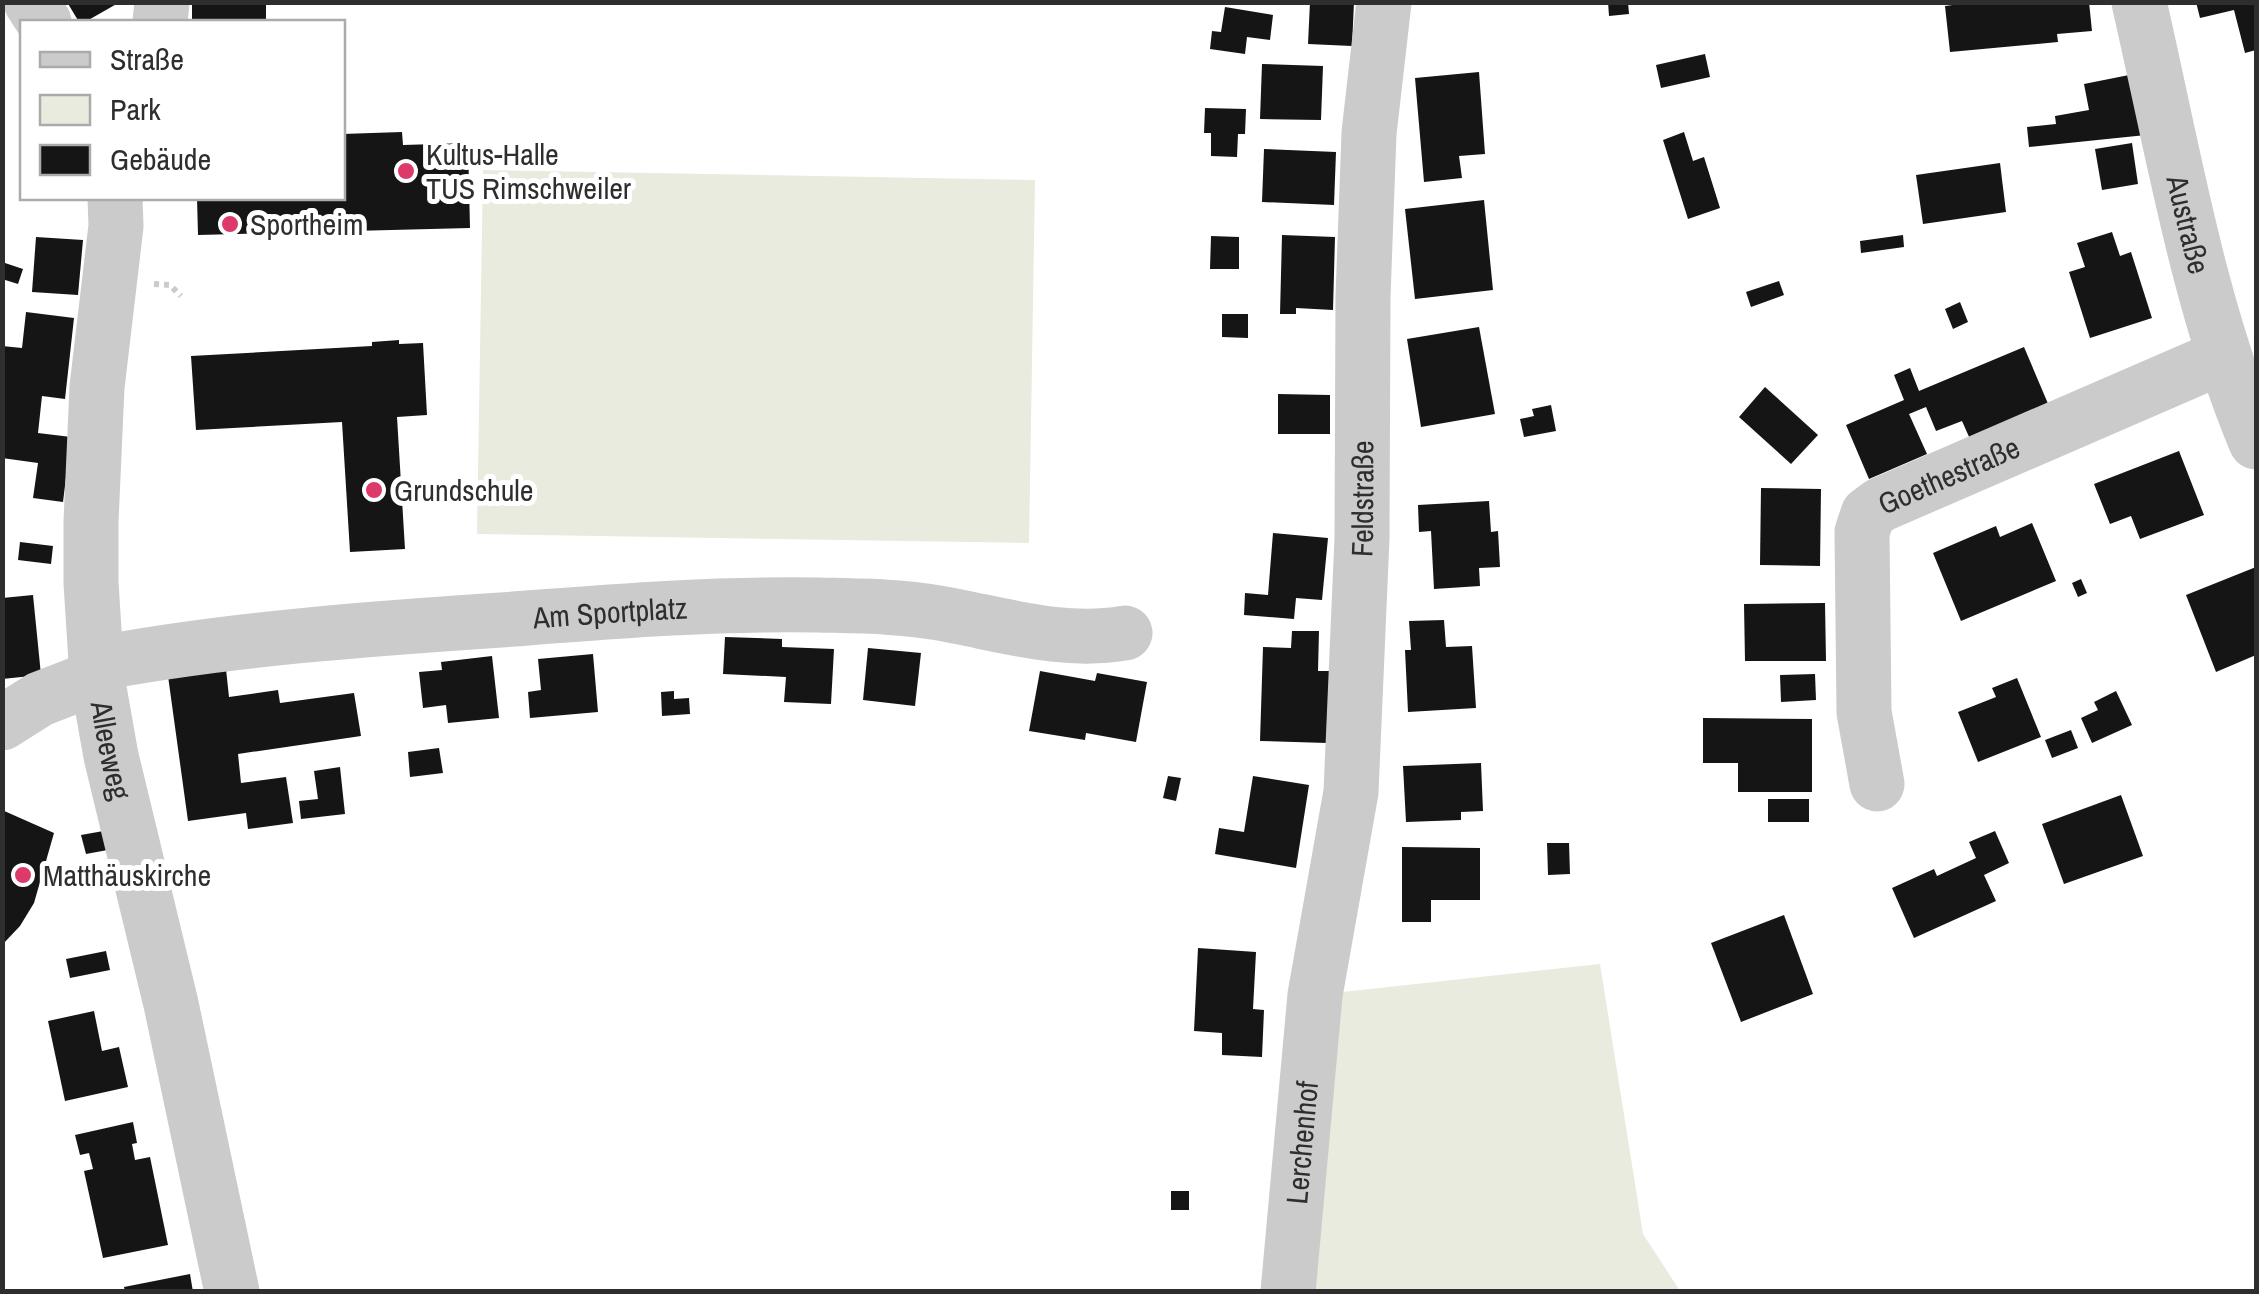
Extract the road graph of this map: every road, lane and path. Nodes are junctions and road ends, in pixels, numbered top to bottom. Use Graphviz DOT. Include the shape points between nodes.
graph roads {
  1 [pos="1384,2"];
  2 [pos="2140,2"];
  3 [pos="127,207"];
  4 [pos="170,285"];
  5 [pos="180,296"];
  6 [pos="2224,356"];
  7 [pos="2256,442"];
  8 [pos="1126,633"];
  9 [pos="96,670"];
  10 [pos="2,723"];
  11 [pos="1878,784"];
  12 [pos="1315,994"];
  13 [pos="232,1292"];
  14 [pos="1288,1292"];
  1 -- 12 [label="street, Feldstraße" via="1369,133 1351,792"];
  2 -- 6 [label="street, Austraße"];
  3 -- 9 [label="street, Alleeweg" via="97,387 91,584"];
  4 -- 5 [label="path"];
  6 -- 7 [label="street, Austraße"];
  6 -- 11 [label="street, Goethestraße" via="1868,514 1862,532 1864,694"];
  8 -- 9 [label="street, Am Sportplatz" via="1059,637 935,612 860,607 668,609 213,645"];
  9 -- 10 [label="street, Am Sportplatz"];
  9 -- 13 [label="street, Alleeweg"];
  12 -- 14 [label="street, Lerchenhof"];
}
